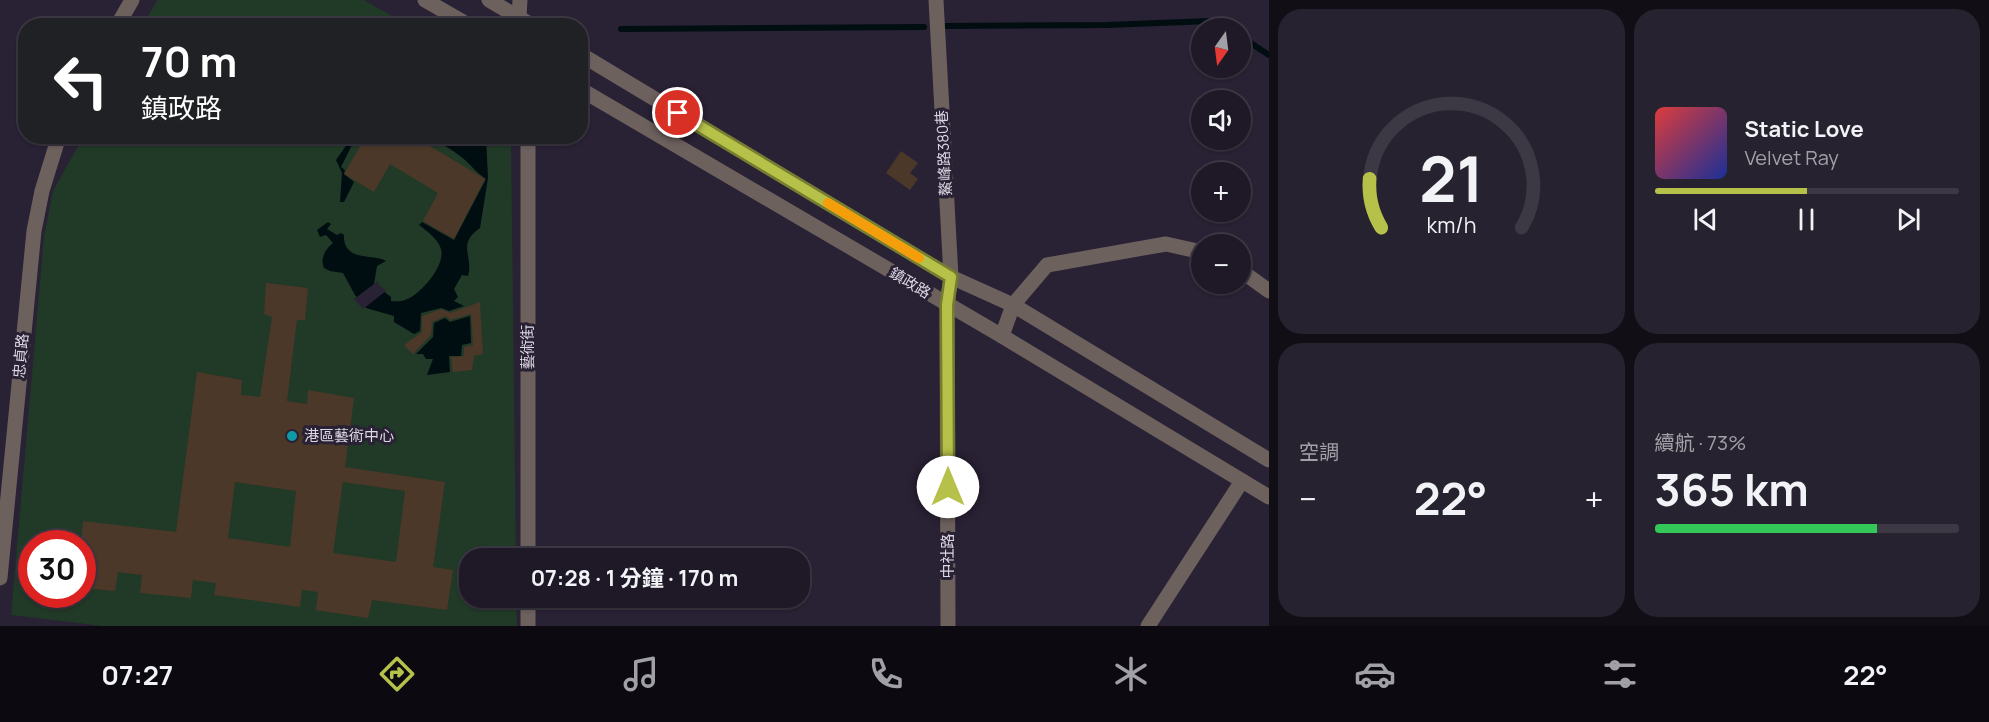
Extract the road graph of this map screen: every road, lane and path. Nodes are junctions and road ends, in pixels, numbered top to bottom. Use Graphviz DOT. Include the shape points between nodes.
graph roads {
  1 [pos="132,0"];
  2 [pos="425,0"];
  3 [pos="489,0"];
  4 [pos="520,0"];
  5 [pos="936,0"];
  6 [pos="122,18"];
  7 [pos="456,18"];
  8 [pos="516,18"];
  9 [pos="520,18"];
  10 [pos="588,59"];
  11 [pos="588,94"];
  12 [pos="57,144"];
  13 [pos="528,144"];
  14 [pos="1191,250"];
  15 [pos="951,277"];
  16 [pos="1251,278"];
  17 [pos="1269,291"];
  18 [pos="947,305"];
  19 [pos="1012,305"];
  20 [pos="1002,336"];
  21 [pos="1269,460"];
  22 [pos="1242,481"];
  23 [pos="1269,497"];
  24 [pos="528,548"];
  25 [pos="0,578"];
  26 [pos="528,608"];
  27 [pos="528,626"];
  28 [pos="948,626"];
  29 [pos="1148,626"];
  1 -- 6 [label="street"];
  2 -- 7 [label="street"];
  3 -- 8 [label="street"];
  4 -- 9 [label="street"];
  5 -- 15 [label="street, 鰲峰路380巷"];
  10 -- 15 [label="street, 鎮政路"];
  11 -- 18 [label="street, 鎮政路"];
  12 -- 25 [label="street, 忠貞路" via="34,231"];
  13 -- 24 [label="street, 藝術街"];
  14 -- 19 [label="street" via="1166,244 1047,265"];
  15 -- 18 [label="street, 鰲峰路380巷"];
  15 -- 19 [label="street, 鎮政路"];
  16 -- 17 [label="street"];
  18 -- 20 [label="street, 鎮政路"];
  18 -- 28 [label="street, 中社路"];
  19 -- 20 [label="street"];
  19 -- 21 [label="street, 鎮政路"];
  20 -- 22 [label="street, 鎮政路"];
  22 -- 23 [label="street, 鎮政路"];
  22 -- 29 [label="street"];
  26 -- 27 [label="street"];
}
